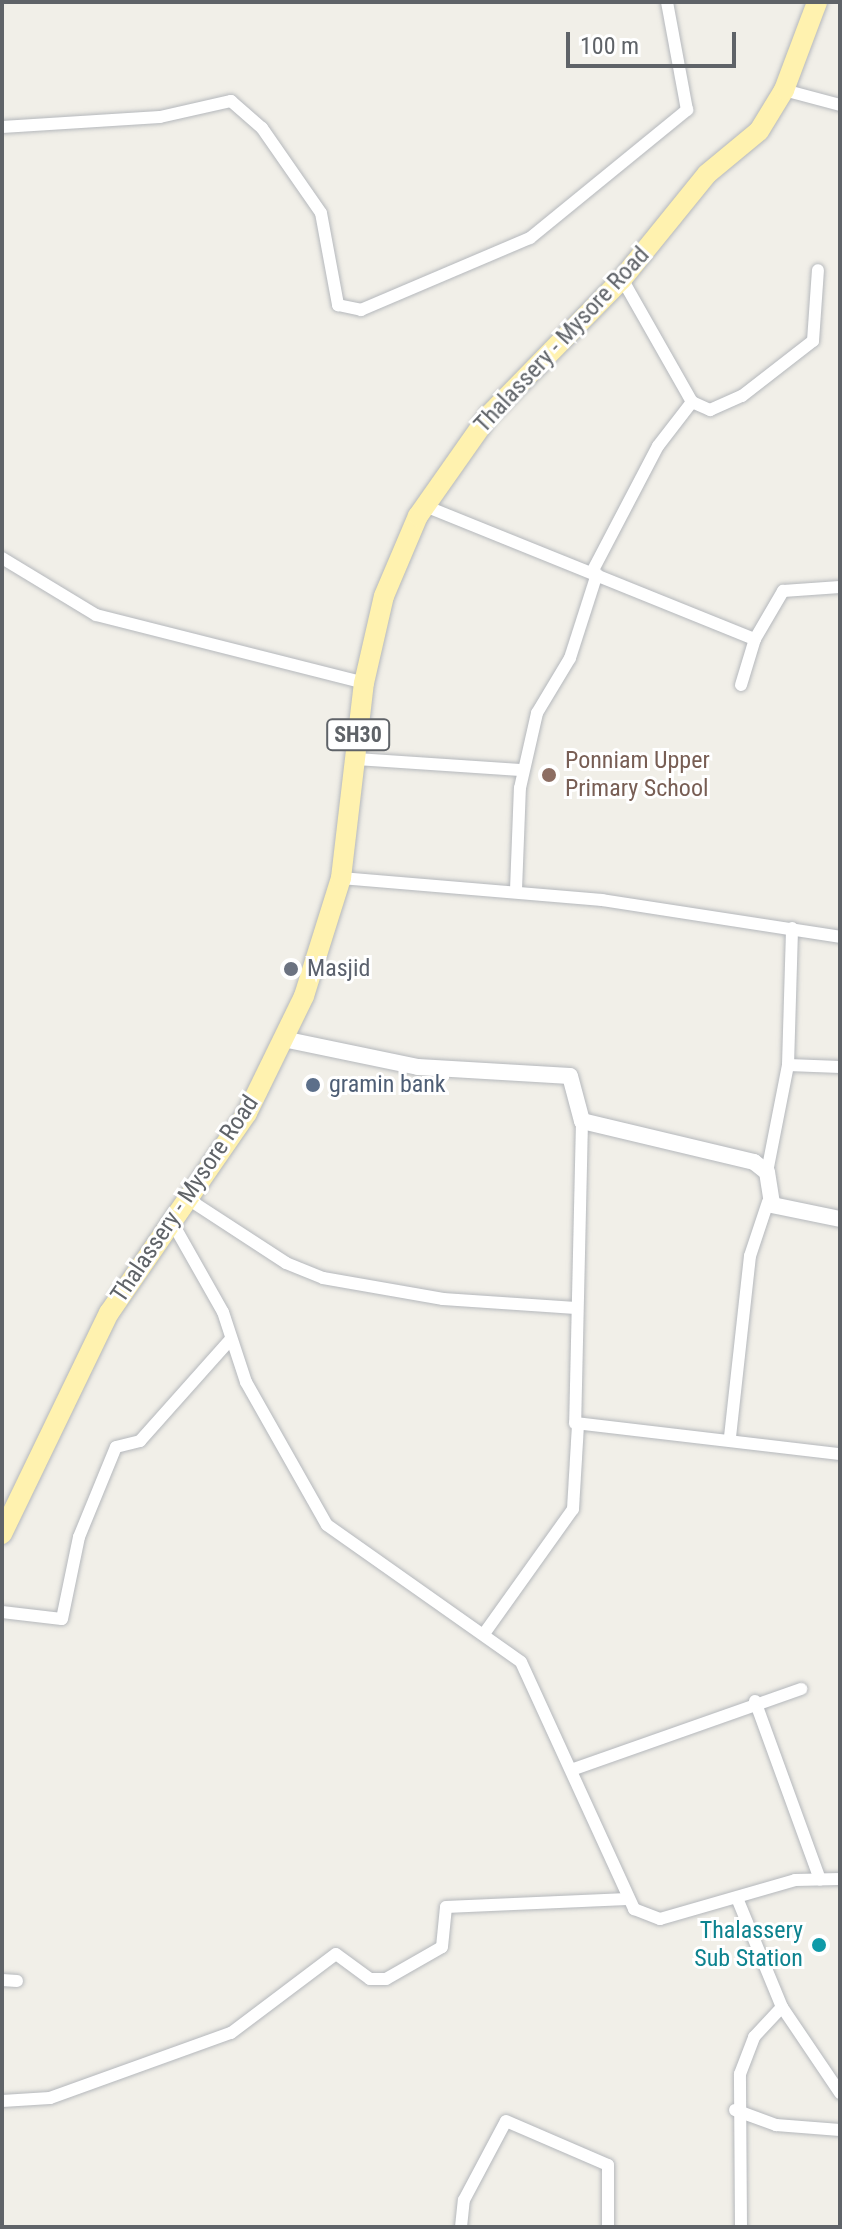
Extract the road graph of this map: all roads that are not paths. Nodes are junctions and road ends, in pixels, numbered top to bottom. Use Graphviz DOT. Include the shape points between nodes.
graph roads {
  1 [pos="667,2"];
  2 [pos="817,2"];
  3 [pos="784,90"];
  4 [pos="840,105"];
  5 [pos="2,127"];
  6 [pos="818,270"];
  7 [pos="622,279"];
  8 [pos="692,402"];
  9 [pos="425,506"];
  10 [pos="2,558"];
  11 [pos="595,573"];
  12 [pos="840,587"];
  13 [pos="755,639"];
  14 [pos="364,683"];
  15 [pos="741,685"];
  16 [pos="355,759"];
  17 [pos="522,770"];
  18 [pos="341,878"];
  19 [pos="516,890"];
  20 [pos="792,928"];
  21 [pos="840,937"];
  22 [pos="283,1039"];
  23 [pos="788,1065"];
  24 [pos="840,1067"];
  25 [pos="582,1121"];
  26 [pos="767,1172"];
  27 [pos="188,1199"];
  28 [pos="768,1202"];
  29 [pos="840,1219"];
  30 [pos="172,1222"];
  31 [pos="576,1308"];
  32 [pos="231,1339"];
  33 [pos="578,1426"];
  34 [pos="730,1437"];
  35 [pos="840,1454"];
  36 [pos="2,1534"];
  37 [pos="2,1612"];
  38 [pos="486,1631"];
  39 [pos="801,1689"];
  40 [pos="755,1701"];
  41 [pos="574,1769"];
  42 [pos="840,1879"];
  43 [pos="820,1880"];
  44 [pos="737,1898"];
  45 [pos="627,1899"];
  46 [pos="2,1980"];
  47 [pos="17,1981"];
  48 [pos="782,2007"];
  49 [pos="840,2093"];
  50 [pos="2,2101"];
  51 [pos="735,2110"];
  52 [pos="840,2130"];
  53 [pos="461,2227"];
  54 [pos="608,2227"];
  55 [pos="741,2227"];
  1 -- 5 [label="street" via="687,110 530,238 361,310 338,305 321,213 262,128 231,101 160,117"];
  2 -- 3 [label="main road, Thalassery - Mysore Road / SH30"];
  3 -- 4 [label="street"];
  3 -- 7 [label="main road, Thalassery - Mysore Road / SH30" via="759,131 707,174"];
  6 -- 8 [label="street" via="813,341 742,396 710,410"];
  7 -- 8 [label="street"];
  7 -- 9 [label="main road, Thalassery - Mysore Road / SH30" via="489,415"];
  8 -- 11 [label="street" via="658,446"];
  9 -- 11 [label="street"];
  9 -- 14 [label="main road, Thalassery - Mysore Road / SH30" via="384,596"];
  10 -- 14 [label="street" via="96,615"];
  11 -- 13 [label="street"];
  11 -- 17 [label="street" via="570,658 537,713"];
  12 -- 13 [label="street" via="783,591"];
  13 -- 15 [label="street"];
  14 -- 16 [label="main road, Thalassery - Mysore Road / SH30"];
  16 -- 17 [label="street"];
  16 -- 18 [label="main road, Thalassery - Mysore Road / SH30"];
  17 -- 19 [label="street"];
  18 -- 19 [label="street" via="363,885"];
  18 -- 22 [label="main road, Thalassery - Mysore Road / SH30"];
  19 -- 20 [label="street"];
  20 -- 21 [label="street"];
  20 -- 23 [label="street"];
  22 -- 25 [label="street" via="418,1067 570,1076"];
  22 -- 27 [label="main road, Thalassery - Mysore Road / SH30" via="247,1113"];
  23 -- 24 [label="street"];
  23 -- 26 [label="street"];
  25 -- 26 [label="street" via="754,1162"];
  25 -- 31 [label="street" via="583,1279"];
  26 -- 28 [label="street"];
  27 -- 30 [label="main road, Thalassery - Mysore Road / SH30"];
  27 -- 31 [label="street" via="286,1263 323,1278 443,1299"];
  28 -- 29 [label="street"];
  28 -- 34 [label="street" via="750,1256"];
  30 -- 32 [label="street" via="223,1312"];
  30 -- 36 [label="main road, Thalassery - Mysore Road / SH30" via="109,1313"];
  31 -- 33 [label="street"];
  32 -- 37 [label="street" via="140,1441 116,1447 79,1537 62,1619"];
  32 -- 38 [label="street" via="246,1382 327,1525 456,1618"];
  33 -- 34 [label="street" via="634,1424"];
  33 -- 38 [label="street" via="573,1509"];
  34 -- 35 [label="street"];
  38 -- 41 [label="street" via="511,1648 534,1682"];
  39 -- 40 [label="street"];
  40 -- 41 [label="street"];
  40 -- 43 [label="street"];
  41 -- 45 [label="street"];
  42 -- 43 [label="street"];
  43 -- 44 [label="street"];
  44 -- 45 [label="street" via="660,1919 644,1918"];
  44 -- 48 [label="street"];
  45 -- 50 [label="street" via="446,1907 442,1947 386,1979 370,1979 336,1954 231,2033 50,2098"];
  46 -- 47 [label="street"];
  48 -- 49 [label="street"];
  48 -- 51 [label="street" via="754,2037"];
  51 -- 52 [label="street" via="776,2125"];
  51 -- 55 [label="street"];
  53 -- 54 [label="street" via="464,2200 506,2121 608,2165"];
}
